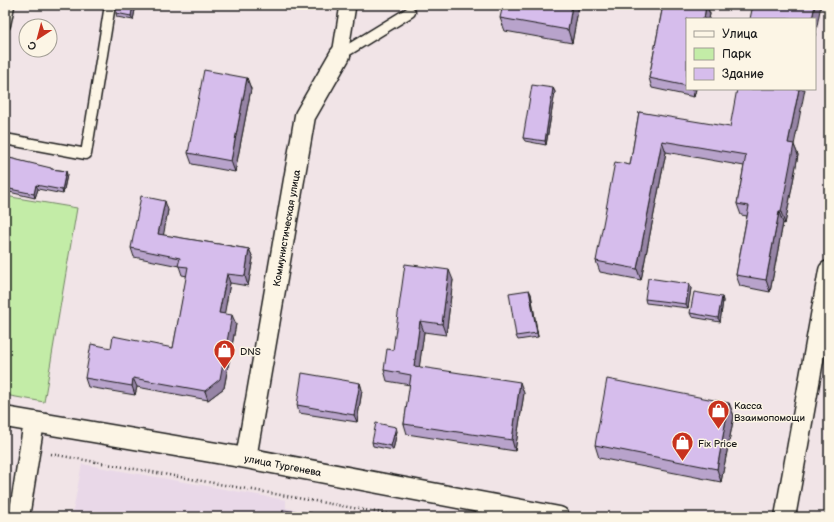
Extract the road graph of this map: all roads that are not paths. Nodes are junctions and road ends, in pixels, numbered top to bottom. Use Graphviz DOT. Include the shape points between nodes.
graph roads {
  1 [pos="110,5"];
  2 [pos="348,5"];
  3 [pos="9,6"];
  4 [pos="410,12"];
  5 [pos="5,25"];
  6 [pos="340,55"];
  7 [pos="5,138"];
  8 [pos="829,271"];
  9 [pos="5,417"];
  10 [pos="34,422"];
  11 [pos="246,458"];
  12 [pos="19,517"];
  13 [pos="559,517"];
  14 [pos="784,517"];
  1 -- 7 [label="lane" via="86,154"];
  2 -- 6 [label="street, Коммунистическая улица"];
  3 -- 5 [label="lane"];
  4 -- 6 [label="lane"];
  6 -- 11 [label="street, Коммунистическая улица" via="305,116"];
  8 -- 14 [label="street"];
  9 -- 10 [label="street, улица Тургенева"];
  10 -- 11 [label="street, улица Тургенева"];
  10 -- 12 [label="street"];
  11 -- 13 [label="street, улица Тургенева"];
}
